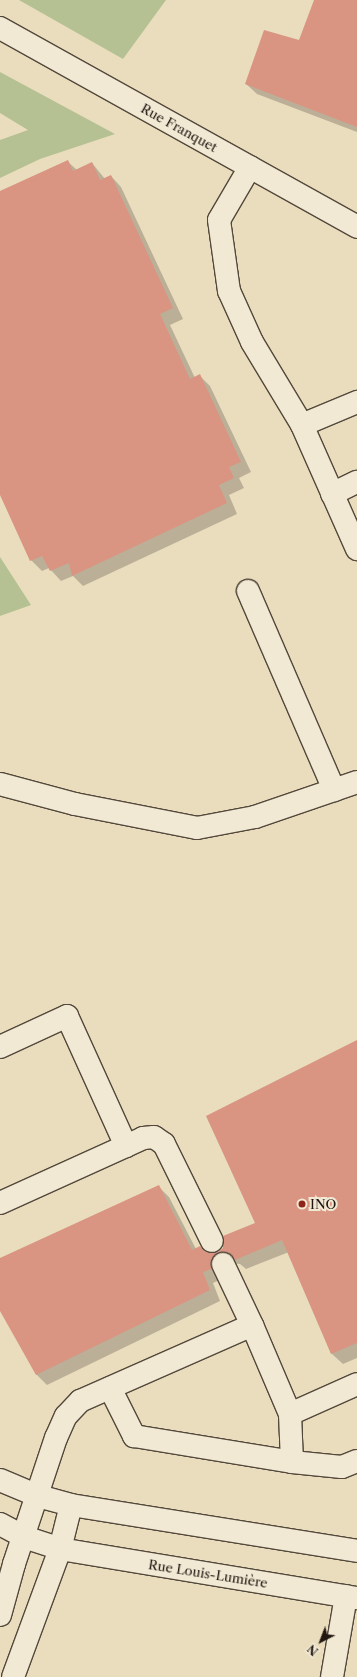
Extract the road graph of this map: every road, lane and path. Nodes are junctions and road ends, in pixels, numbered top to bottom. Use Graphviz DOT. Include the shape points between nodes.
graph roads {
  1 [pos="0,28"];
  2 [pos="250,167"];
  3 [pos="357,227"];
  4 [pos="357,402"];
  5 [pos="302,425"];
  6 [pos="357,482"];
  7 [pos="332,494"];
  8 [pos="357,548"];
  9 [pos="248,591"];
  10 [pos="357,782"];
  11 [pos="0,784"];
  12 [pos="334,790"];
  13 [pos="0,1047"];
  14 [pos="126,1146"];
  15 [pos="0,1203"];
  16 [pos="212,1241"];
  17 [pos="223,1264"];
  18 [pos="252,1325"];
  19 [pos="357,1384"];
  20 [pos="110,1388"];
  21 [pos="290,1414"];
  22 [pos="357,1461"];
  23 [pos="292,1462"];
  24 [pos="0,1480"];
  25 [pos="38,1496"];
  26 [pos="71,1505"];
  27 [pos="0,1524"];
  28 [pos="24,1537"];
  29 [pos="60,1549"];
  30 [pos="357,1551"];
  31 [pos="352,1597"];
  32 [pos="0,1614"];
  33 [pos="13,1677"];
  34 [pos="332,1677"];
  1 -- 2 [label="street, Rue Franquet"];
  2 -- 3 [label="street, Rue Franquet"];
  2 -- 5 [label="street" via="219,220 229,290 252,342"];
  4 -- 5 [label="street"];
  5 -- 7 [label="street"];
  6 -- 7 [label="street"];
  7 -- 8 [label="street"];
  9 -- 12 [label="street"];
  10 -- 12 [label="street"];
  11 -- 12 [label="street" via="75,804 197,828 255,817"];
  13 -- 14 [label="street" via="67,1016"];
  14 -- 15 [label="street"];
  14 -- 16 [label="street" via="142,1138 154,1137 164,1144"];
  17 -- 18 [label="street"];
  18 -- 20 [label="street"];
  18 -- 21 [label="street"];
  19 -- 21 [label="street"];
  20 -- 23 [label="street" via="134,1436"];
  20 -- 25 [label="street" via="80,1401 66,1416"];
  21 -- 23 [label="street"];
  22 -- 23 [label="street" via="342,1467"];
  24 -- 25 [label="street"];
  25 -- 26 [label="street"];
  25 -- 28 [label="street"];
  26 -- 29 [label="street"];
  26 -- 30 [label="street"];
  27 -- 28 [label="street, Rue Louis-Lumière"];
  28 -- 29 [label="street, Rue Louis-Lumière"];
  28 -- 32 [label="street"];
  29 -- 31 [label="street, Rue Louis-Lumière"];
  29 -- 33 [label="street"];
  31 -- 34 [label="street"];
}
